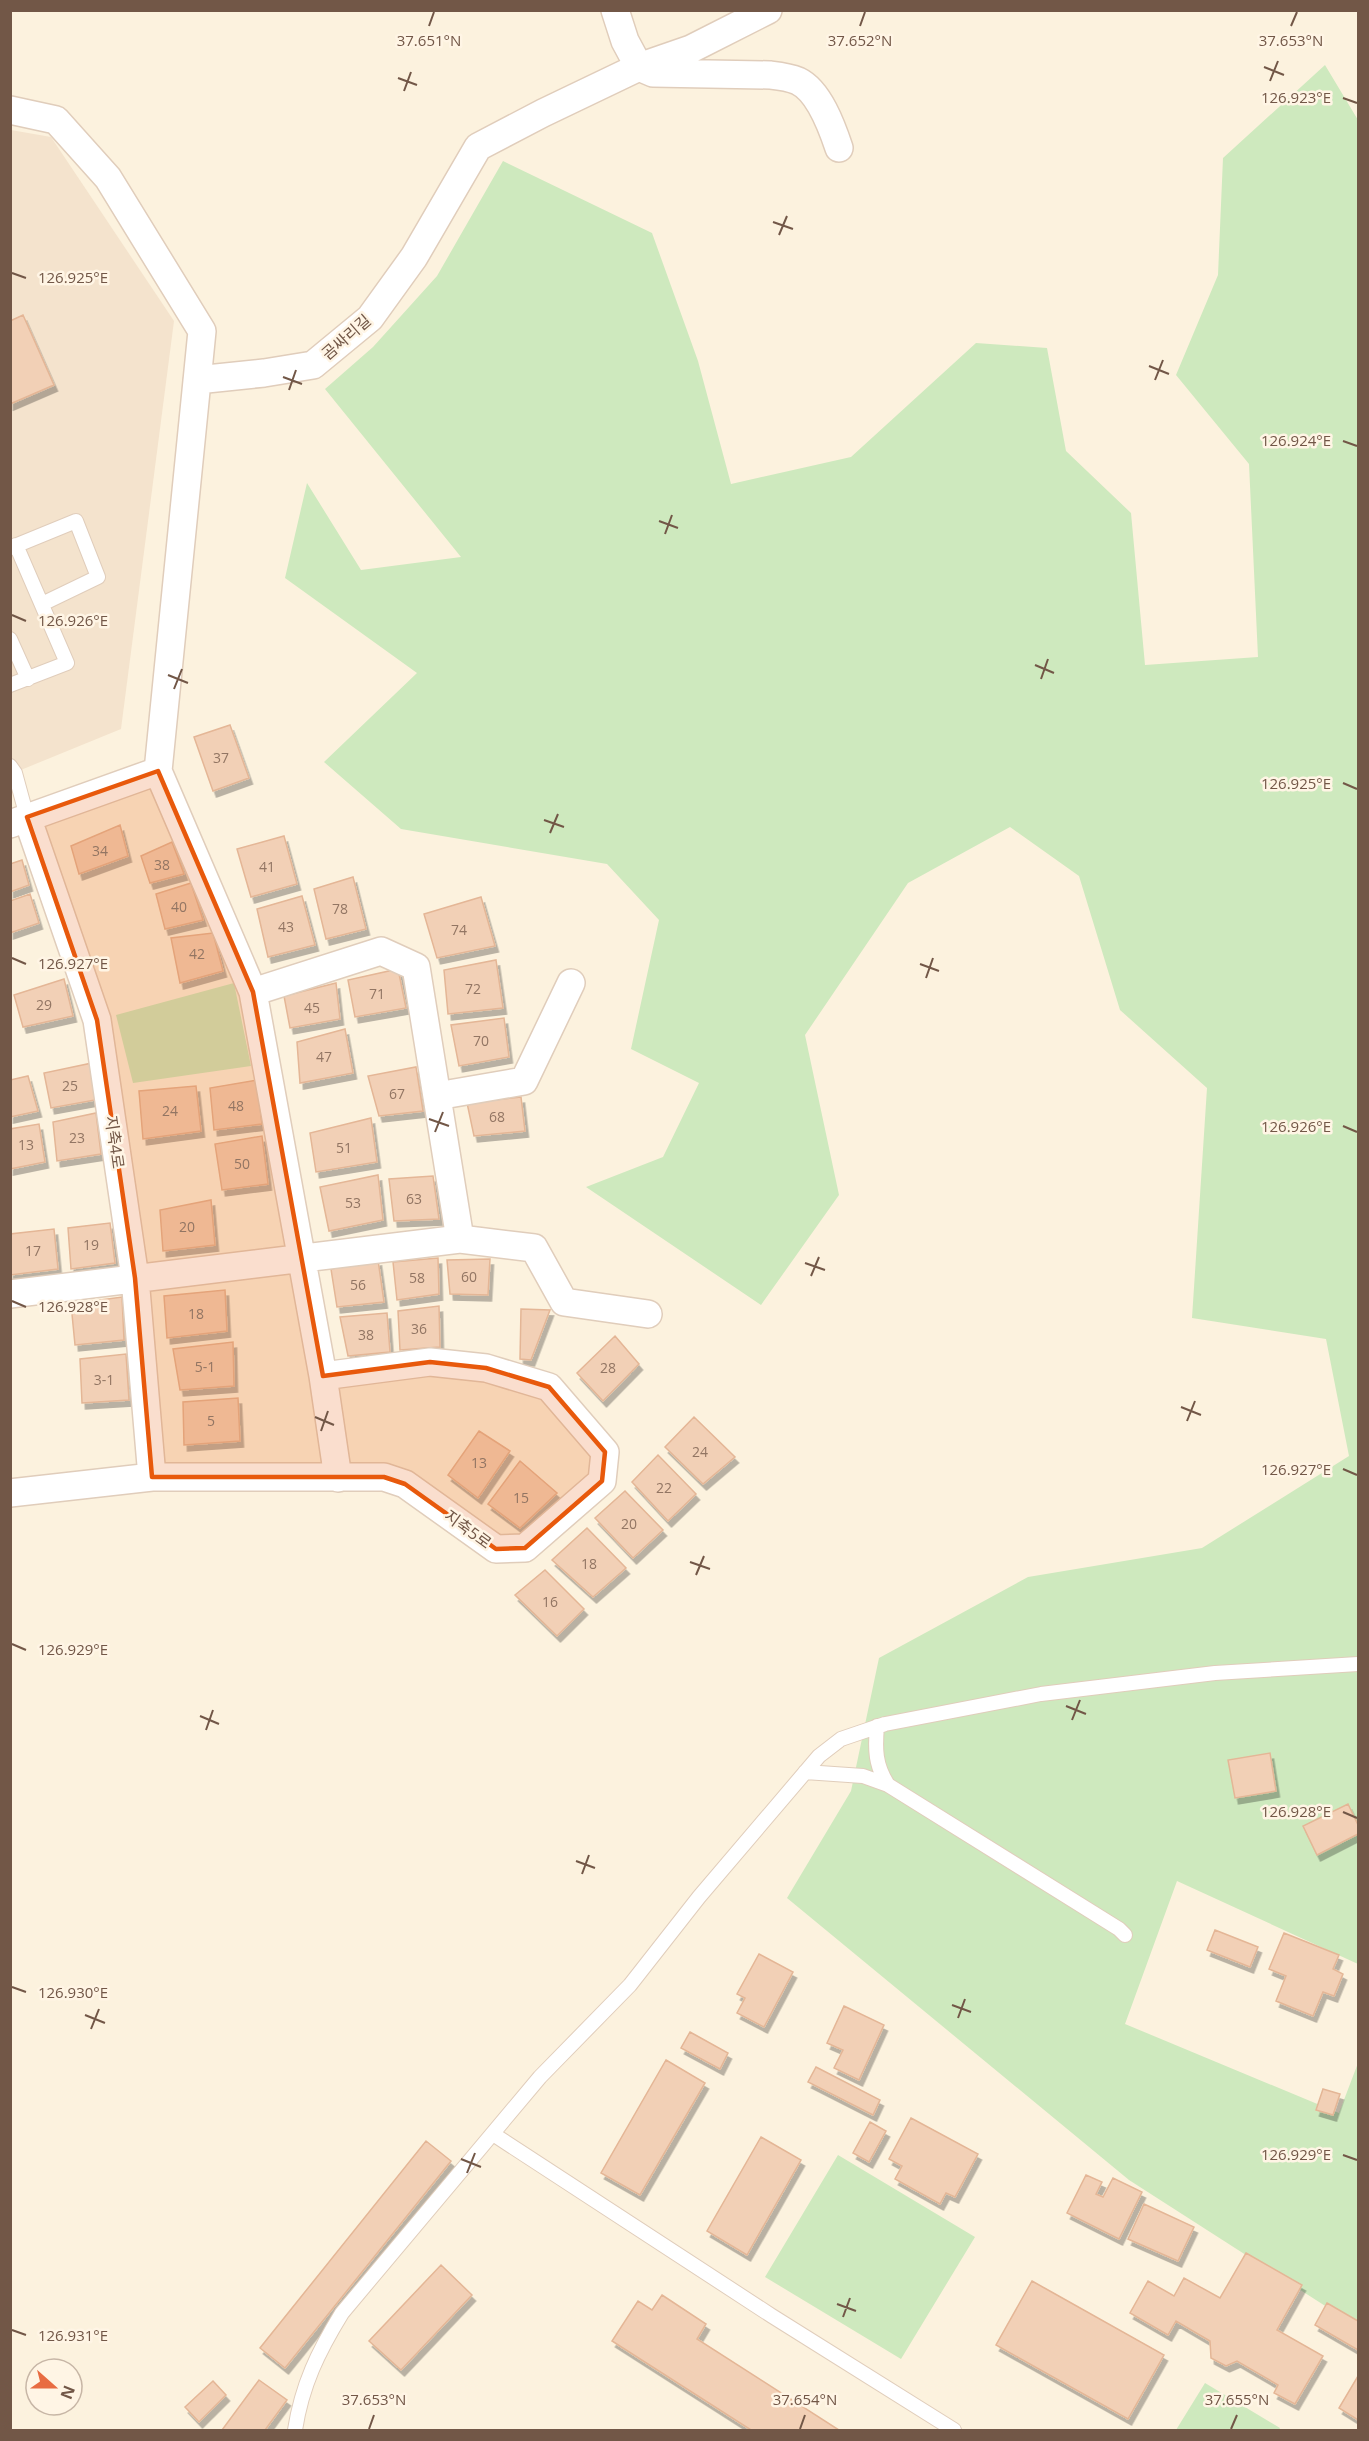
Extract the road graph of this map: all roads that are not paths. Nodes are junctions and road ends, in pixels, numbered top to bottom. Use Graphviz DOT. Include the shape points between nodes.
graph roads {
  1 [pos="615,10"];
  2 [pos="768,10"];
  3 [pos="639,67"];
  4 [pos="10,110"];
  5 [pos="839,148"];
  6 [pos="197,380"];
  7 [pos="13,546"];
  8 [pos="42,604"];
  9 [pos="10,639"];
  10 [pos="27,679"];
  11 [pos="10,685"];
  12 [pos="10,766"];
  13 [pos="158,771"];
  14 [pos="19,821"];
  15 [pos="571,983"];
  16 [pos="253,992"];
  17 [pos="437,1096"];
  18 [pos="460,1239"];
  19 [pos="300,1259"];
  20 [pos="135,1278"];
  21 [pos="10,1294"];
  22 [pos="648,1314"];
  23 [pos="323,1376"];
  24 [pos="152,1478"];
  25 [pos="338,1478"];
  26 [pos="10,1493"];
  27 [pos="1359,1664"];
  28 [pos="877,1726"];
  29 [pos="805,1772"];
  30 [pos="888,1785"];
  31 [pos="1125,1935"];
  32 [pos="493,2134"];
  33 [pos="932,2418"];
  34 [pos="295,2430"];
  35 [pos="924,2430"];
  36 [pos="954,2430"];
  1 -- 3 [label="street"];
  2 -- 3 [label="street, 곰싸리길" via="691,49"];
  3 -- 5 [label="street" via="653,73 770,75 801,82 828,118"];
  3 -- 6 [label="street, 곰싸리길" via="478,147 414,257 370,318 313,365"];
  4 -- 6 [label="street" via="56,120 108,178 202,331"];
  6 -- 13 [label="street"];
  7 -- 8 [label="lane"];
  7 -- 8 [label="lane" via="76,521 98,577"];
  8 -- 10 [label="lane" via="68,663"];
  9 -- 10 [label="lane"];
  10 -- 11 [label="lane"];
  12 -- 14 [label="lane" via="15,773"];
  13 -- 14 [label="street"];
  13 -- 16 [label="street"];
  14 -- 20 [label="street, 지축4로" via="97,1020"];
  15 -- 17 [label="street" via="524,1081"];
  16 -- 17 [label="street" via="381,951 416,967"];
  16 -- 19 [label="street"];
  17 -- 18 [label="street"];
  18 -- 19 [label="street"];
  18 -- 22 [label="street" via="534,1248 564,1302"];
  19 -- 20 [label="street"];
  19 -- 23 [label="street"];
  20 -- 21 [label="street"];
  20 -- 24 [label="street, 지축4로"];
  23 -- 25 [label="street"];
  23 -- 25 [label="street, 지축5로" via="430,1362 486,1368 549,1387 605,1452 602,1481 525,1548 496,1550 405,1484 384,1477"];
  24 -- 25 [label="street, 지축5로"];
  24 -- 26 [label="street, 지축5로"];
  27 -- 28 [label="lane" via="1215,1673 1041,1694"];
  28 -- 29 [label="lane" via="841,1739"];
  28 -- 30 [label="lane" via="876,1761"];
  29 -- 30 [label="lane" via="863,1776"];
  29 -- 32 [label="lane" via="630,1985 540,2077"];
  30 -- 31 [label="lane"];
  32 -- 33 [label="lane"];
  32 -- 34 [label="lane" via="342,2313 308,2376"];
  33 -- 35 [label="lane"];
  33 -- 36 [label="lane"];
}
